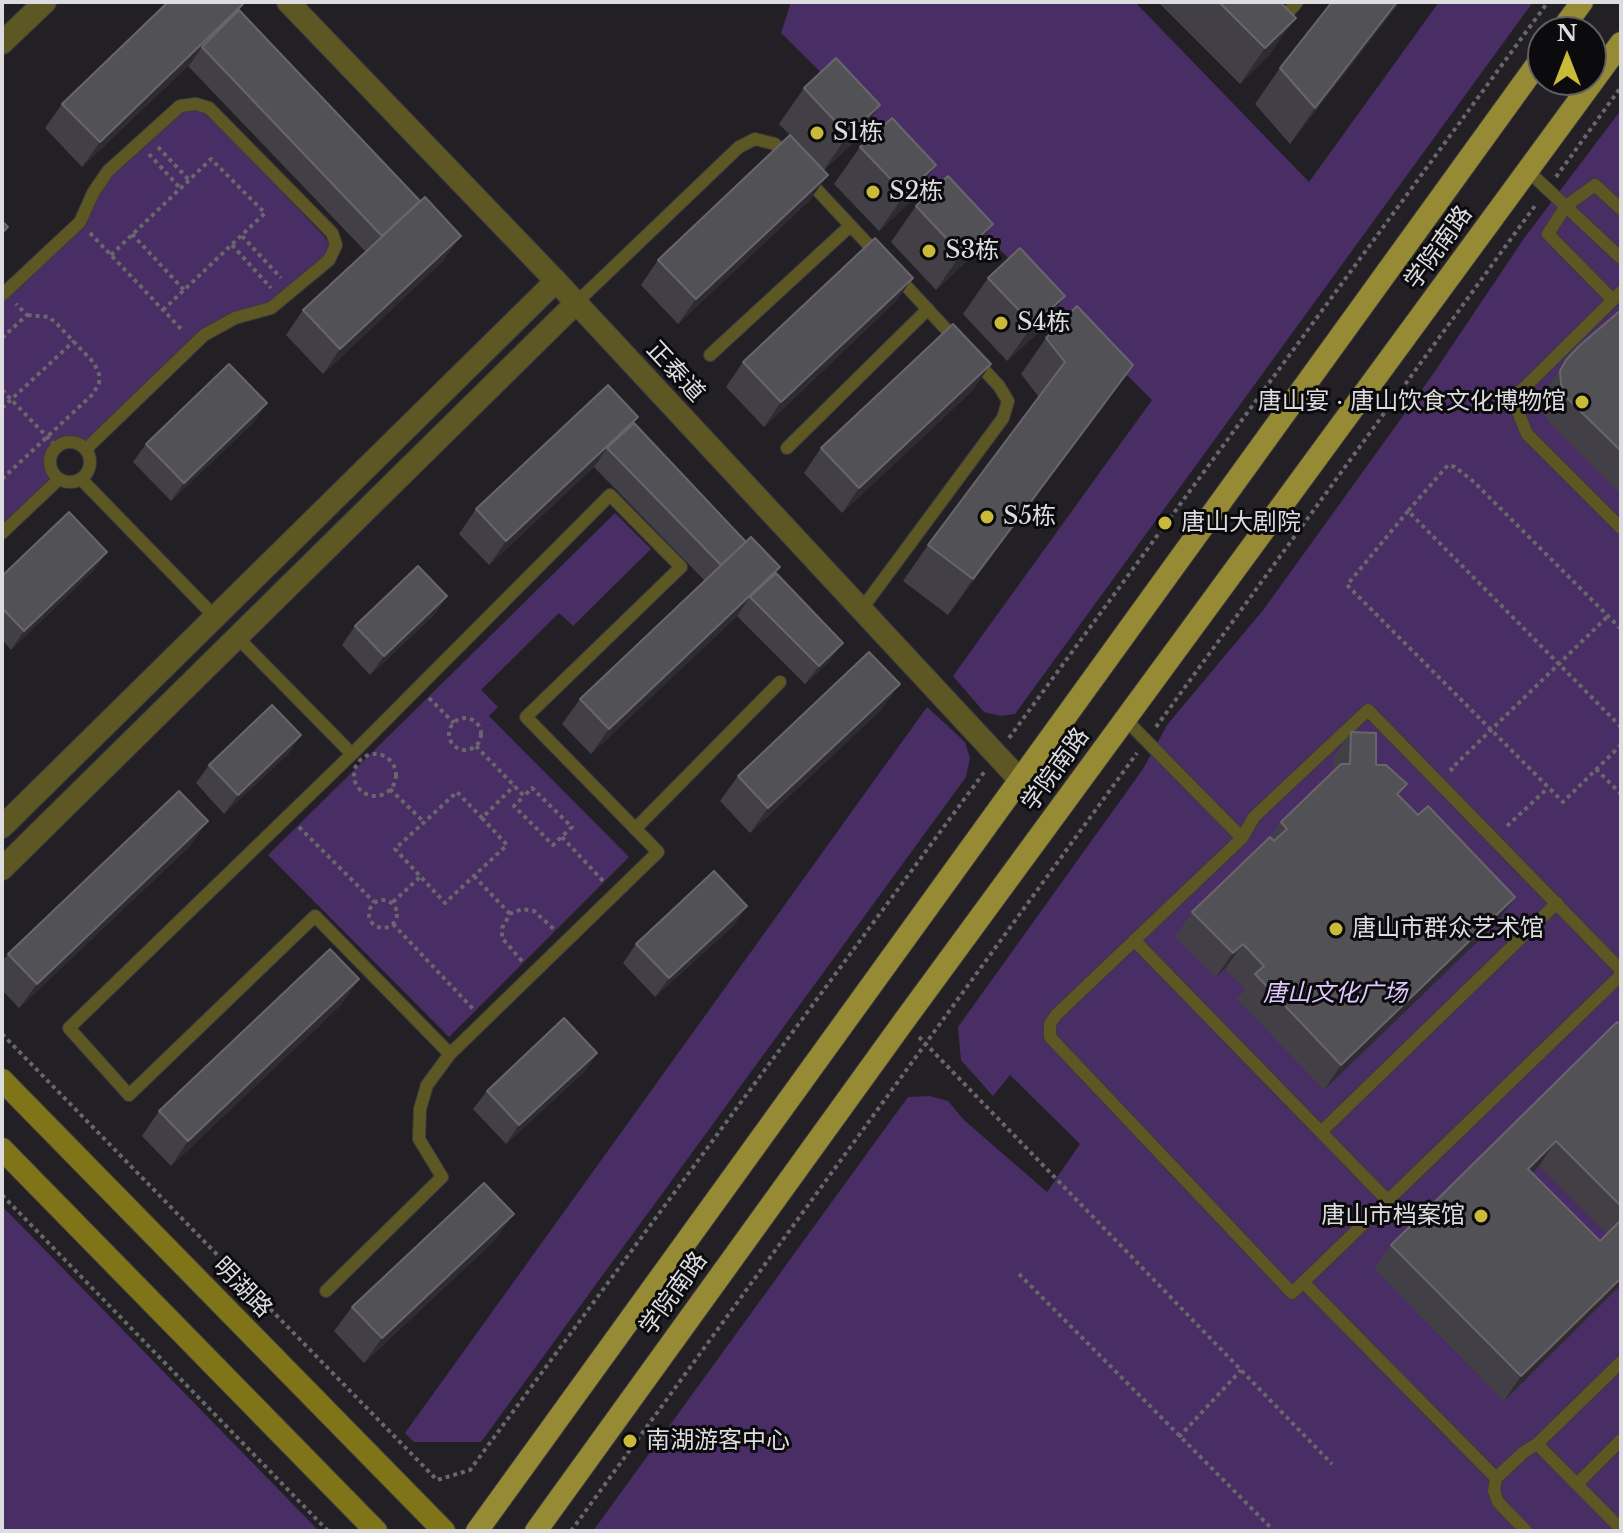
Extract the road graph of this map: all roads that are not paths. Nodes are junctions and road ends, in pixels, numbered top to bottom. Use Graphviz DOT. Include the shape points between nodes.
graph roads {
  1 [pos="45,2"];
  2 [pos="288,2"];
  3 [pos="1297,2"];
  4 [pos="1260,18"];
  5 [pos="2,43"];
  6 [pos="1621,43"];
  7 [pos="1527,78"];
  8 [pos="1527,170"];
  9 [pos="1566,206"];
  10 [pos="1621,209"];
  11 [pos="850,226"];
  12 [pos="1621,258"];
  13 [pos="556,281"];
  14 [pos="3,294"];
  15 [pos="1617,296"];
  16 [pos="576,303"];
  17 [pos="928,309"];
  18 [pos="710,355"];
  19 [pos="787,448"];
  20 [pos="86,449"];
  21 [pos="59,479"];
  22 [pos="81,479"];
  23 [pos="1621,528"];
  24 [pos="2,533"];
  25 [pos="861,610"];
  26 [pos="215,617"];
  27 [pos="237,637"];
  28 [pos="780,682"];
  29 [pos="1125,719"];
  30 [pos="352,754"];
  31 [pos="1020,780"];
  32 [pos="2,827"];
  33 [pos="635,829"];
  34 [pos="1242,838"];
  35 [pos="2,869"];
  36 [pos="1557,903"];
  37 [pos="1134,940"];
  38 [pos="1621,972"];
  39 [pos="450,1054"];
  40 [pos="2,1080"];
  41 [pos="1321,1132"];
  42 [pos="2,1149"];
  43 [pos="1388,1201"];
  44 [pos="1303,1282"];
  45 [pos="326,1291"];
  46 [pos="1621,1362"];
  47 [pos="1621,1440"];
  48 [pos="1537,1444"];
  49 [pos="1496,1478"];
  50 [pos="1577,1484"];
  51 [pos="1621,1529"];
  52 [pos="376,1531"];
  53 [pos="444,1531"];
  54 [pos="477,1531"];
  55 [pos="536,1531"];
  56 [pos="1526,1531"];
  1 -- 5 [label="street"];
  2 -- 13 [label="street, 正泰道"];
  3 -- 4 [label="lane" via="1285,16"];
  6 -- 8 [label="main road, 学院南路"];
  7 -- 31 [label="main road, 学院南路"];
  8 -- 9 [label="lane"];
  8 -- 29 [label="main road, 学院南路"];
  9 -- 10 [label="lane" via="1595,185"];
  9 -- 12 [label="lane"];
  9 -- 15 [label="lane" via="1548,234"];
  11 -- 16 [label="lane" via="775,144 755,139 739,147"];
  11 -- 17 [label="lane"];
  11 -- 18 [label="lane"];
  13 -- 16 [label="street, 正泰道"];
  13 -- 26 [label="street"];
  14 -- 20 [label="lane" via="80,222 108,171 180,106 209,108 332,233 336,245 329,260 271,308 235,318 204,335"];
  15 -- 23 [label="lane" via="1521,391 1516,407 1527,434"];
  16 -- 25 [label="street, 正泰道"];
  16 -- 27 [label="street"];
  17 -- 19 [label="lane"];
  17 -- 25 [label="lane" via="1008,401 1003,418"];
  20 -- 21 [label="lane" via="69,442 57,447 50,464"];
  20 -- 22 [label="lane" via="90,469"];
  21 -- 22 [label="lane"];
  21 -- 24 [label="lane"];
  22 -- 26 [label="lane"];
  25 -- 31 [label="street, 正泰道"];
  26 -- 32 [label="street"];
  27 -- 30 [label="lane"];
  27 -- 35 [label="street"];
  28 -- 33 [label="lane"];
  29 -- 34 [label="lane"];
  29 -- 55 [label="main road, 学院南路"];
  30 -- 33 [label="lane" via="610,495 681,567 526,717"];
  30 -- 39 [label="lane" via="69,1028 129,1095 315,916"];
  31 -- 54 [label="main road, 学院南路"];
  33 -- 39 [label="lane" via="658,852"];
  34 -- 36 [label="lane" via="1254,817 1368,710"];
  34 -- 37 [label="lane"];
  36 -- 38 [label="lane"];
  36 -- 41 [label="lane"];
  37 -- 41 [label="lane"];
  37 -- 44 [label="lane" via="1056,1015 1050,1037 1292,1293"];
  38 -- 43 [label="lane"];
  39 -- 45 [label="lane" via="427,1085 420,1109 419,1139 442,1177"];
  40 -- 53 [label="main road, 明湖路"];
  41 -- 43 [label="lane"];
  42 -- 52 [label="main road"];
  43 -- 44 [label="lane"];
  44 -- 49 [label="lane"];
  46 -- 48 [label="lane"];
  47 -- 50 [label="lane"];
  48 -- 49 [label="lane"];
  48 -- 50 [label="lane"];
  49 -- 56 [label="lane" via="1498,1502"];
  50 -- 51 [label="lane"];
}
